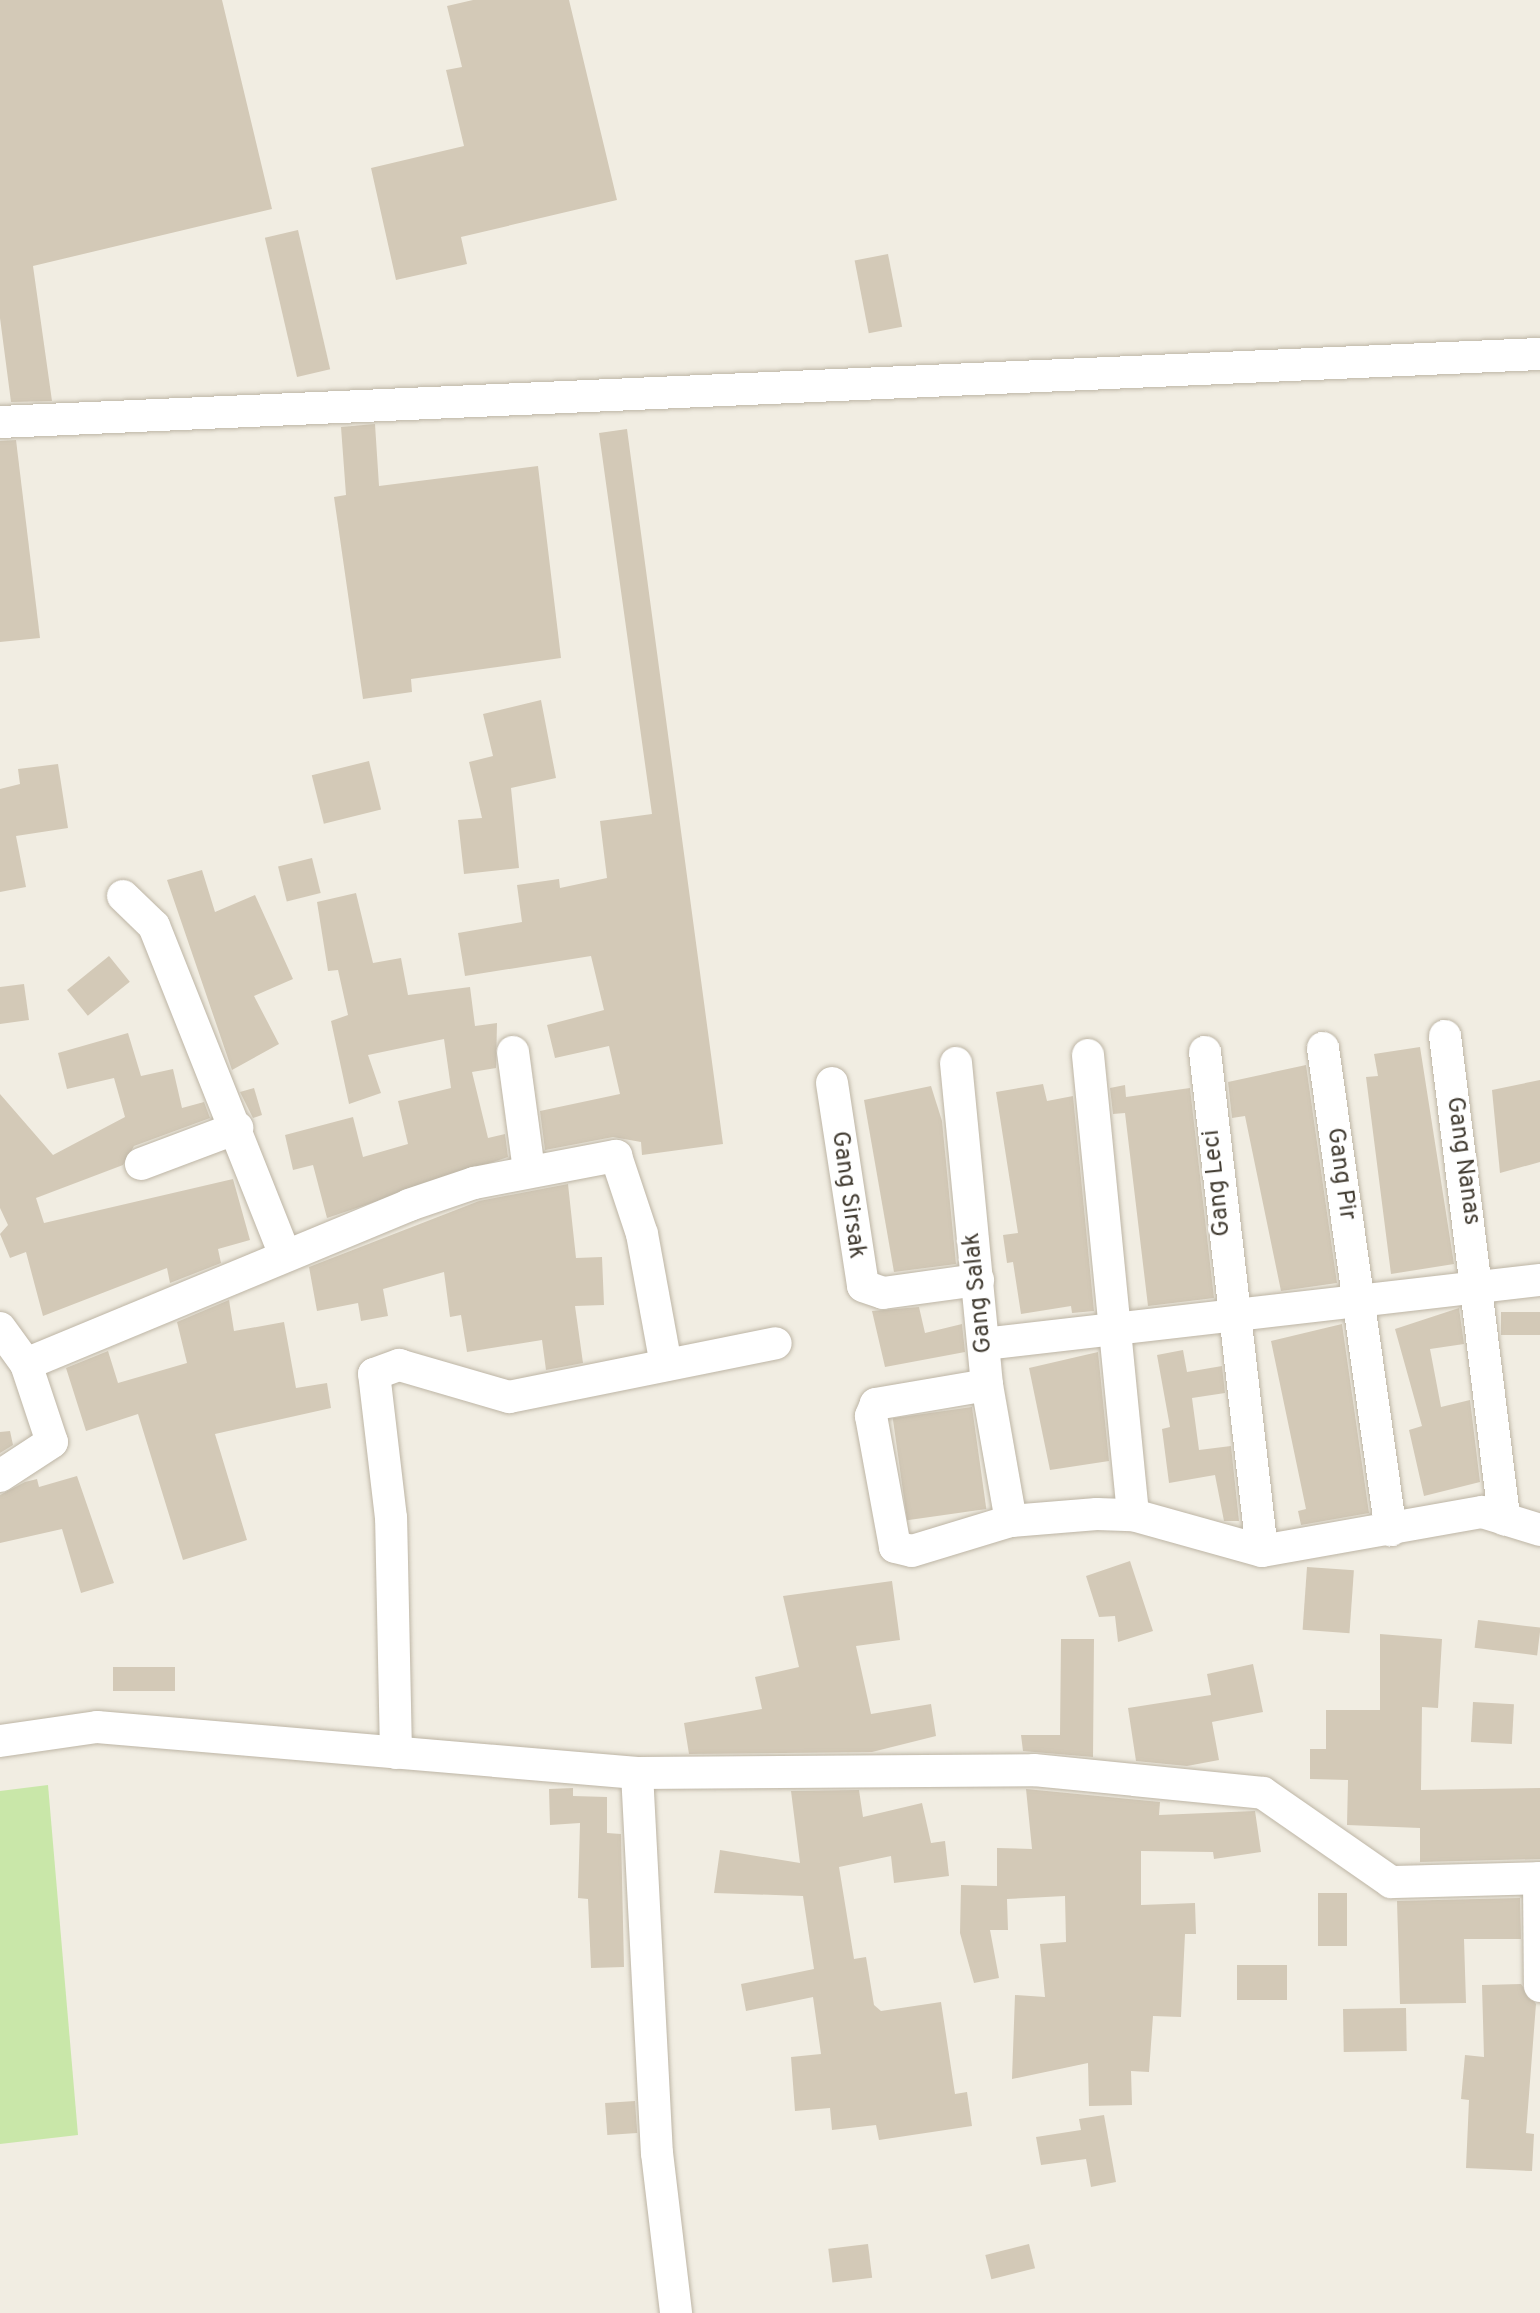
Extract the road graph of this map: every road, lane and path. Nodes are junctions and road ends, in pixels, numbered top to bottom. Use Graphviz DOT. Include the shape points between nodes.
graph roads {
  1 [pos="1540,354"];
  2 [pos="0,422"];
  3 [pos="123,896"];
  4 [pos="1445,1036"];
  5 [pos="1323,1048"];
  6 [pos="513,1052"];
  7 [pos="1205,1052"];
  8 [pos="1088,1055"];
  9 [pos="956,1063"];
  10 [pos="832,1083"];
  11 [pos="237,1128"];
  12 [pos="141,1164"];
  13 [pos="529,1171"];
  14 [pos="284,1252"];
  15 [pos="978,1280"];
  16 [pos="1540,1280"];
  17 [pos="1479,1286"];
  18 [pos="1358,1301"];
  19 [pos="1232,1313"];
  20 [pos="0,1328"];
  21 [pos="1111,1330"];
  22 [pos="776,1343"];
  23 [pos="984,1344"];
  24 [pos="26,1364"];
  25 [pos="666,1365"];
  26 [pos="987,1385"];
  27 [pos="0,1476"];
  28 [pos="1133,1515"];
  29 [pos="1504,1519"];
  30 [pos="1011,1521"];
  31 [pos="1391,1530"];
  32 [pos="1540,1530"];
  33 [pos="1262,1551"];
  34 [pos="0,1741"];
  35 [pos="396,1753"];
  36 [pos="637,1773"];
  37 [pos="1539,1878"];
  38 [pos="1540,1986"];
  39 [pos="676,2313"];
  1 -- 2 [label="street"];
  3 -- 11 [label="street" via="154,926"];
  4 -- 17 [label="street, Gang Nanas"];
  5 -- 18 [label="street, Gang Pir"];
  6 -- 13 [label="street"];
  7 -- 19 [label="street, Gang Leci"];
  8 -- 21 [label="street"];
  9 -- 15 [label="street, Gang Salak"];
  10 -- 15 [label="street, Gang Sirsak" via="863,1286 883,1293"];
  11 -- 12 [label="street"];
  11 -- 14 [label="street"];
  13 -- 14 [label="street" via="474,1183"];
  13 -- 25 [label="street" via="616,1156 642,1234"];
  14 -- 24 [label="street"];
  15 -- 23 [label="street, Gang Salak"];
  16 -- 17 [label="street"];
  17 -- 18 [label="street"];
  17 -- 29 [label="street, Gang Nanas"];
  18 -- 19 [label="street"];
  18 -- 31 [label="street, Gang Pir"];
  19 -- 21 [label="street"];
  19 -- 33 [label="street, Gang Leci"];
  20 -- 24 [label="street"];
  21 -- 23 [label="street"];
  21 -- 28 [label="street"];
  22 -- 25 [label="street"];
  23 -- 26 [label="street, Gang Salak"];
  24 -- 27 [label="street" via="52,1442"];
  25 -- 35 [label="street" via="509,1397 399,1365 374,1374 391,1518"];
  26 -- 30 [label="street, Gang Salak"];
  26 -- 30 [label="street" via="876,1404 871,1416 888,1538 912,1551"];
  28 -- 30 [label="street"];
  28 -- 33 [label="street"];
  29 -- 31 [label="street" via="1466,1514"];
  29 -- 32 [label="street"];
  31 -- 33 [label="street"];
  34 -- 35 [label="street" via="97,1727"];
  35 -- 36 [label="street"];
  36 -- 37 [label="street" via="975,1767 1243,1789 1286,1804 1359,1866 1391,1882"];
  36 -- 39 [label="street" via="646,2004"];
  37 -- 38 [label="street"];
}
